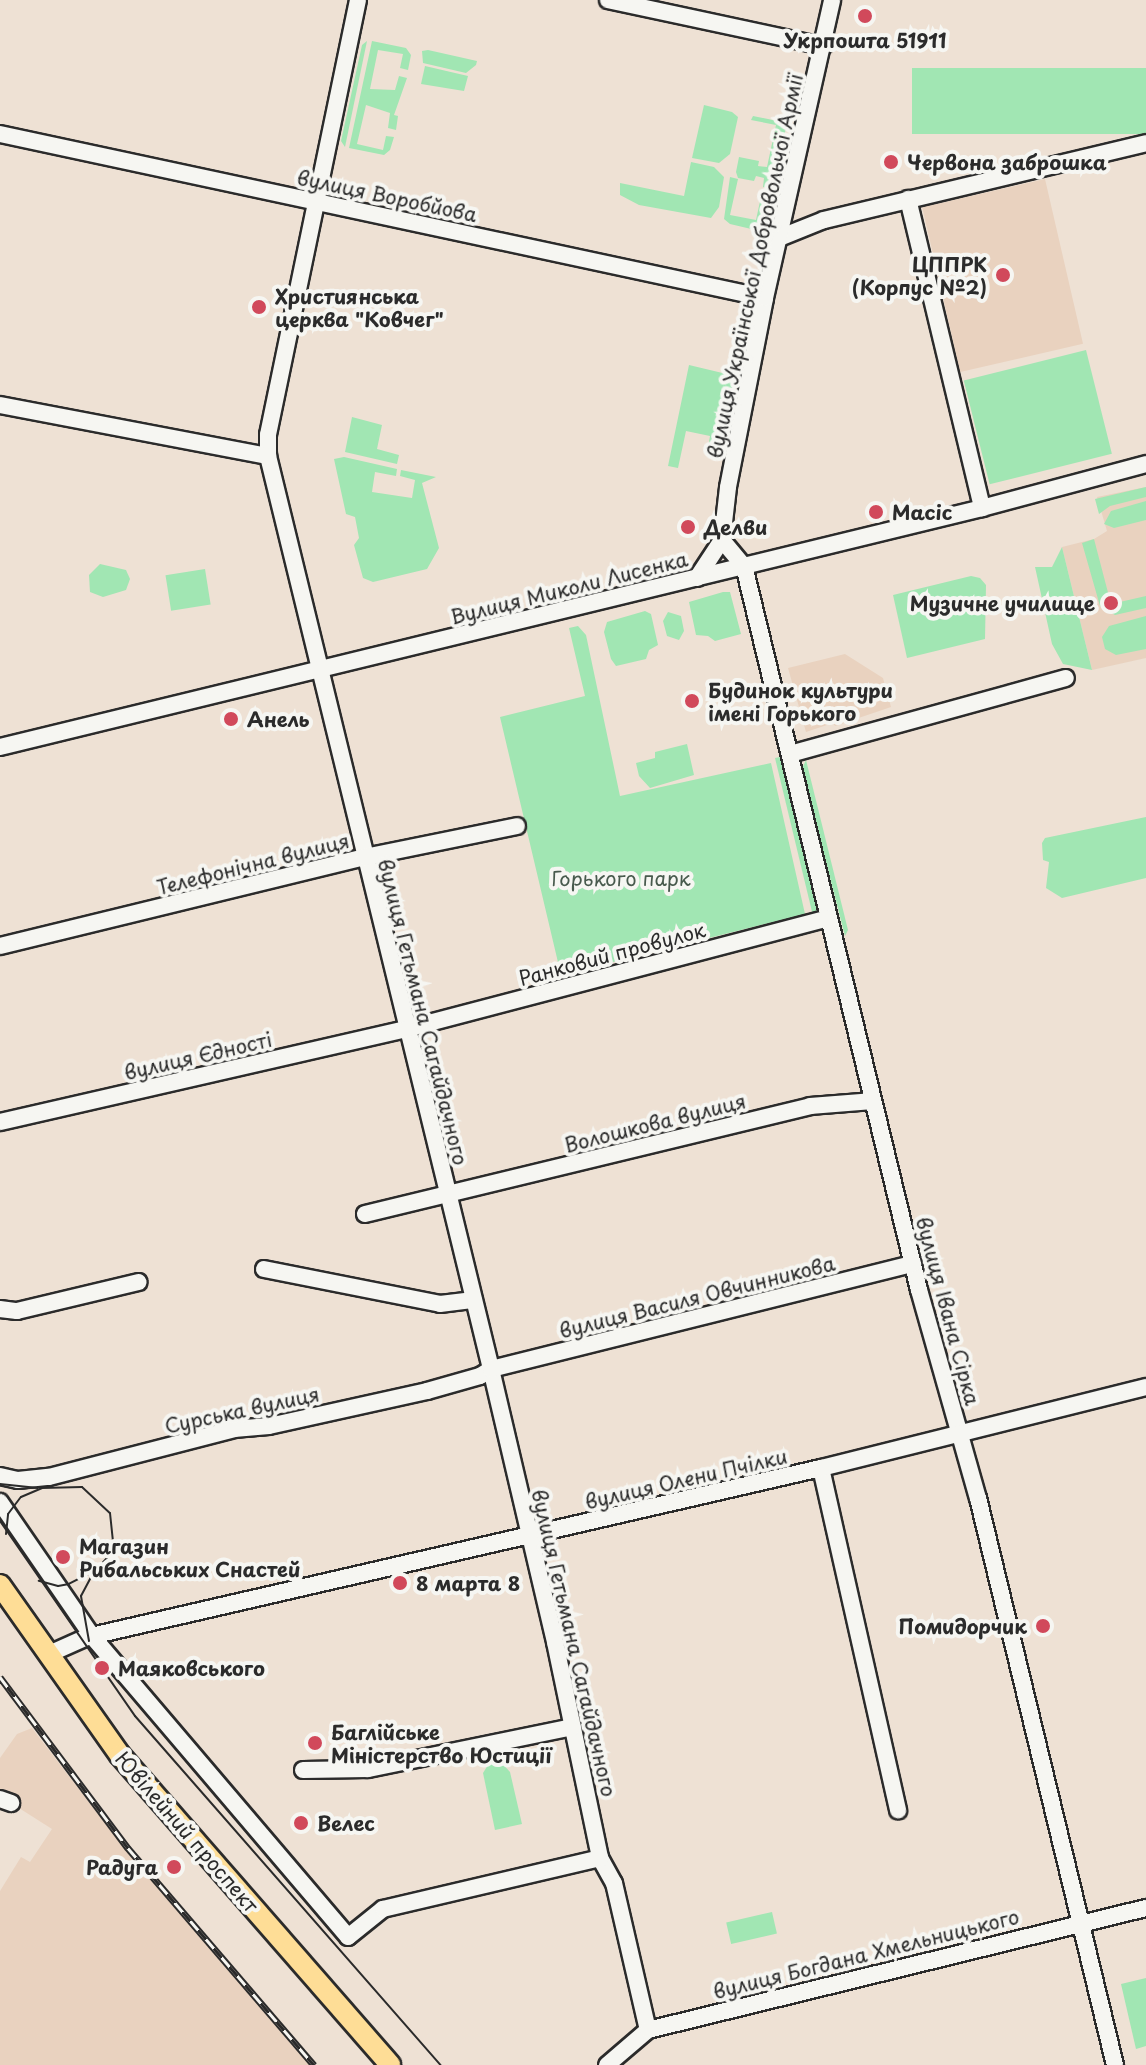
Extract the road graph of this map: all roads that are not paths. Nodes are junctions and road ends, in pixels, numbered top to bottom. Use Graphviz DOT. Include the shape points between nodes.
graph roads {
  1 [pos="358,0"];
  2 [pos="608,0"];
  3 [pos="832,0"];
  4 [pos="823,46"];
  5 [pos="0,134"];
  6 [pos="1146,143"];
  7 [pos="788,194"];
  8 [pos="908,199"];
  9 [pos="316,201"];
  10 [pos="824,220"];
  11 [pos="779,238"];
  12 [pos="765,298"];
  13 [pos="0,405"];
  14 [pos="268,456"];
  15 [pos="1146,464"];
  16 [pos="982,508"];
  17 [pos="722,540"];
  18 [pos="744,566"];
  19 [pos="697,578"];
  20 [pos="320,669"];
  21 [pos="1066,678"];
  22 [pos="0,747"];
  23 [pos="790,754"];
  24 [pos="517,826"];
  25 [pos="365,857"];
  26 [pos="829,918"];
  27 [pos="0,946"];
  28 [pos="406,1029"];
  29 [pos="873,1101"];
  30 [pos="0,1122"];
  31 [pos="447,1194"];
  32 [pos="365,1214"];
  33 [pos="913,1264"];
  34 [pos="264,1269"];
  35 [pos="139,1282"];
  36 [pos="474,1300"];
  37 [pos="0,1309"];
  38 [pos="491,1369"];
  39 [pos="1146,1387"];
  40 [pos="960,1434"];
  41 [pos="821,1468"];
  42 [pos="0,1476"];
  43 [pos="0,1502"];
  44 [pos="530,1536"];
  45 [pos="0,1585"];
  46 [pos="92,1636"];
  47 [pos="49,1654"];
  48 [pos="573,1727"];
  49 [pos="303,1770"];
  50 [pos="898,1810"];
  51 [pos="600,1858"];
  52 [pos="1146,1908"];
  53 [pos="1081,1922"];
  54 [pos="648,2030"];
  55 [pos="390,2065"];
  56 [pos="607,2065"];
  57 [pos="1115,2065"];
  1 -- 9 [label="street, вулиця Гетьмана Сагайдачного"];
  2 -- 4 [label="street"];
  3 -- 4 [label="street, вулиця Української Добровольчої Армії"];
  4 -- 7 [label="street, вулиця Української Добровольчої Армії"];
  5 -- 9 [label="street, вулиця Воробйова"];
  6 -- 8 [label="street"];
  7 -- 10 [label="street" via="798,220"];
  7 -- 11 [label="street, вулиця Української Добровольчої Армії"];
  8 -- 10 [label="street"];
  8 -- 16 [label="street"];
  9 -- 12 [label="street, вулиця Воробйова"];
  9 -- 14 [label="street, вулиця Гетьмана Сагайдачного"];
  10 -- 11 [label="street"];
  11 -- 12 [label="street, вулиця Української Добровольчої Армії"];
  12 -- 17 [label="street, вулиця Української Добровольчої Армії"];
  13 -- 14 [label="street"];
  14 -- 20 [label="street, вулиця Гетьмана Сагайдачного"];
  15 -- 16 [label="street, Вулиця Миколи Лисенка"];
  16 -- 18 [label="street, Вулиця Миколи Лисенка"];
  17 -- 18 [label="street"];
  17 -- 19 [label="street, вулиця Української Добровольчої Армії"];
  18 -- 19 [label="street, Вулиця Миколи Лисенка"];
  18 -- 23 [label="street, вулиця Івана Сірка"];
  19 -- 20 [label="street, Вулиця Миколи Лисенка"];
  20 -- 22 [label="street, Вулиця Миколи Лисенка"];
  20 -- 25 [label="street, вулиця Гетьмана Сагайдачного"];
  21 -- 23 [label="street"];
  23 -- 26 [label="street, вулиця Івана Сірка"];
  24 -- 25 [label="street, Телефонічна вулиця"];
  25 -- 27 [label="street, Телефонічна вулиця"];
  25 -- 28 [label="street, вулиця Гетьмана Сагайдачного"];
  26 -- 28 [label="street, Ранковий провулок"];
  26 -- 29 [label="street, вулиця Івана Сірка"];
  28 -- 30 [label="street, вулиця Єдності"];
  28 -- 31 [label="street, вулиця Гетьмана Сагайдачного"];
  29 -- 31 [label="street, Волошкова вулиця" via="810,1106"];
  29 -- 33 [label="street, вулиця Івана Сірка"];
  31 -- 32 [label="street, Волошкова вулиця"];
  31 -- 36 [label="street, вулиця Гетьмана Сагайдачного"];
  33 -- 38 [label="street, вулиця Василя Овчинникова"];
  33 -- 40 [label="street, вулиця Івана Сірка"];
  34 -- 36 [label="street" via="440,1304"];
  35 -- 37 [label="street" via="17,1311"];
  36 -- 38 [label="street, вулиця Гетьмана Сагайдачного"];
  38 -- 42 [label="street, Сурська вулиця" via="427,1391 234,1429 49,1477"];
  38 -- 44 [label="street, вулиця Гетьмана Сагайдачного"];
  39 -- 40 [label="street, вулиця Олени Пчілки"];
  40 -- 41 [label="street, вулиця Олени Пчілки"];
  40 -- 53 [label="street, вулиця Івана Сірка"];
  41 -- 44 [label="street, вулиця Олени Пчілки"];
  41 -- 50 [label="street"];
  43 -- 46 [label="street"];
  44 -- 46 [label="street, вулиця Олени Пчілки"];
  44 -- 48 [label="street, вулиця Гетьмана Сагайдачного"];
  45 -- 47 [label="main road, Ювілейний проспект"];
  46 -- 47 [label="street, вулиця Олени Пчілки"];
  46 -- 51 [label="street" via="348,1937 383,1909"];
  47 -- 55 [label="main road, Ювілейний проспект" via="120,1755"];
  48 -- 49 [label="street" via="368,1769"];
  48 -- 51 [label="street, вулиця Гетьмана Сагайдачного"];
  51 -- 54 [label="street, вулиця Гетьмана Сагайдачного" via="614,1883"];
  52 -- 53 [label="street, вулиця Богдана Хмельницького"];
  53 -- 54 [label="street, вулиця Богдана Хмельницького"];
  53 -- 57 [label="street, вулиця Івана Сірка"];
  54 -- 56 [label="street, вулиця Богдана Хмельницького"];
}
